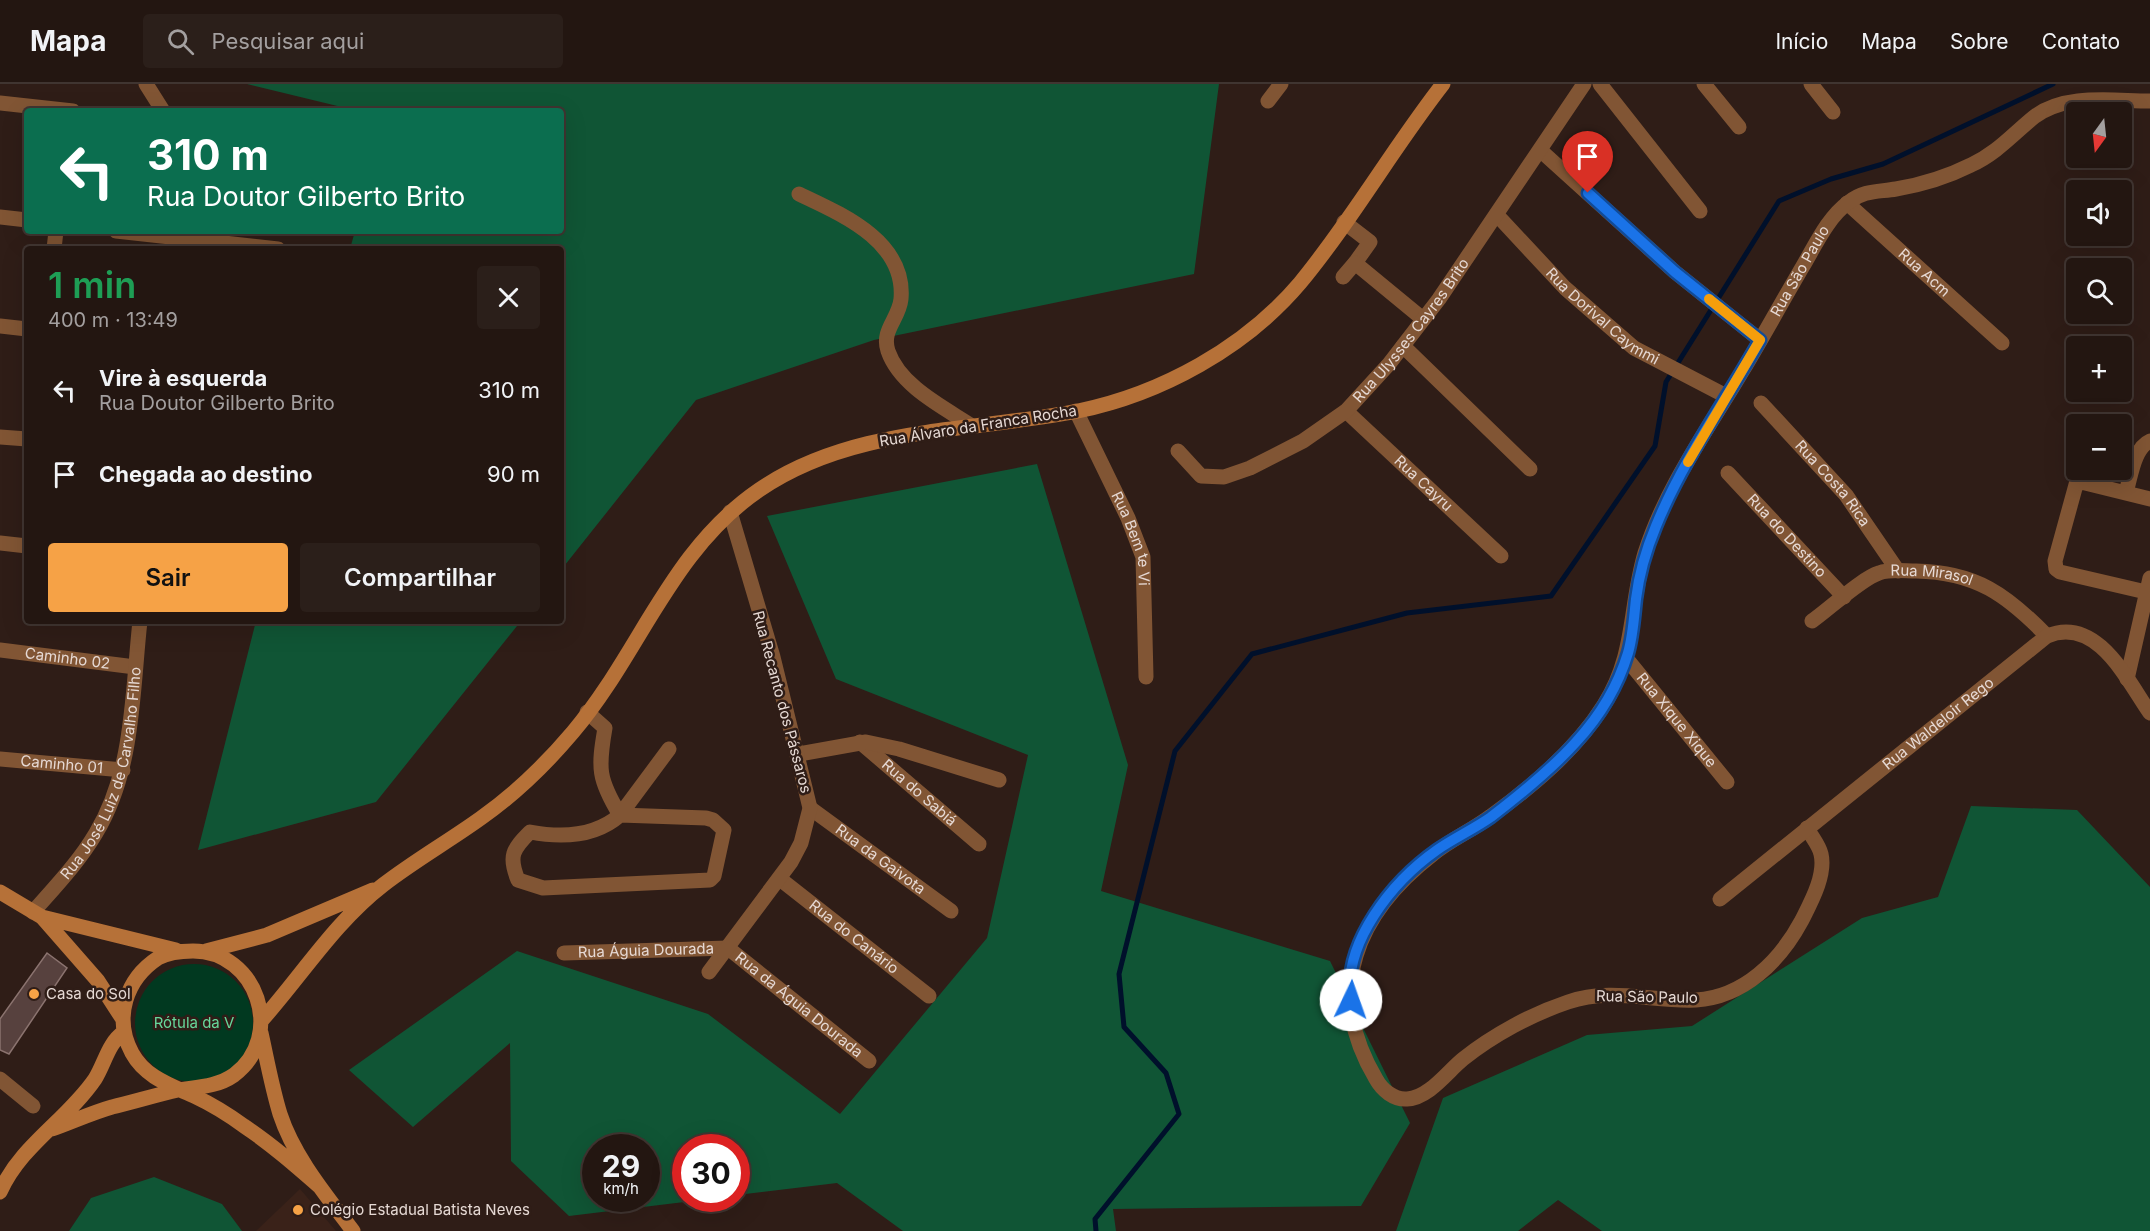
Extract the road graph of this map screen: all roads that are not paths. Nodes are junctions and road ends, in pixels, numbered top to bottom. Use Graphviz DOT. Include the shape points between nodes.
graph roads {
  1 [pos="146,84"];
  2 [pos="1281,84"];
  3 [pos="1443,84"];
  4 [pos="1600,84"];
  5 [pos="1704,84"];
  6 [pos="1811,84"];
  7 [pos="1580,86"];
  8 [pos="1268,100"];
  9 [pos="2150,101"];
  10 [pos="0,103"];
  11 [pos="45,108"];
  12 [pos="161,108"];
  13 [pos="1833,112"];
  14 [pos="1739,127"];
  15 [pos="1540,150"];
  16 [pos="799,194"];
  17 [pos="1847,203"];
  18 [pos="1700,212"];
  19 [pos="1497,215"];
  20 [pos="0,217"];
  21 [pos="24,220"];
  22 [pos="1344,222"];
  23 [pos="140,234"];
  24 [pos="179,239"];
  25 [pos="248,246"];
  26 [pos="1355,263"];
  27 [pos="1343,277"];
  28 [pos="1423,319"];
  29 [pos="0,326"];
  30 [pos="24,329"];
  31 [pos="1760,340"];
  32 [pos="2002,343"];
  33 [pos="1403,346"];
  34 [pos="1726,396"];
  35 [pos="1761,403"];
  36 [pos="1076,411"];
  37 [pos="1346,411"];
  38 [pos="972,426"];
  39 [pos="0,437"];
  40 [pos="24,439"];
  41 [pos="2149,441"];
  42 [pos="1178,451"];
  43 [pos="1530,469"];
  44 [pos="1728,473"];
  45 [pos="2126,492"];
  46 [pos="2150,499"];
  47 [pos="730,512"];
  48 [pos="0,543"];
  49 [pos="24,546"];
  50 [pos="1501,556"];
  51 [pos="1898,571"];
  52 [pos="2148,585"];
  53 [pos="1844,597"];
  54 [pos="1812,621"];
  55 [pos="140,624"];
  56 [pos="2047,636"];
  57 [pos="0,650"];
  58 [pos="1626,658"];
  59 [pos="135,667"];
  60 [pos="1146,676"];
  61 [pos="2127,679"];
  62 [pos="587,712"];
  63 [pos="2150,713"];
  64 [pos="860,742"];
  65 [pos="669,749"];
  66 [pos="799,754"];
  67 [pos="0,759"];
  68 [pos="123,770"];
  69 [pos="999,780"];
  70 [pos="1727,782"];
  71 [pos="810,808"];
  72 [pos="620,815"];
  73 [pos="1807,828"];
  74 [pos="979,844"];
  75 [pos="780,879"];
  76 [pos="381,886"];
  77 [pos="0,892"];
  78 [pos="1720,899"];
  79 [pos="951,912"];
  80 [pos="38,914"];
  81 [pos="729,948"];
  82 [pos="179,951"];
  83 [pos="206,951"];
  84 [pos="564,953"];
  85 [pos="709,972"];
  86 [pos="929,996"];
  87 [pos="123,1025"];
  88 [pos="262,1027"];
  89 [pos="869,1060"];
  90 [pos="0,1079"];
  91 [pos="178,1090"];
  92 [pos="33,1106"];
  93 [pos="52,1129"];
  94 [pos="319,1186"];
  95 [pos="0,1192"];
  96 [pos="353,1231"];
  1 -- 12 [label="street"];
  2 -- 8 [label="street"];
  3 -- 22 [label="main road, Rua Álvaro da Franca Rocha"];
  4 -- 18 [label="street"];
  5 -- 14 [label="street"];
  6 -- 13 [label="street"];
  7 -- 15 [label="street, Rua Ulysses Cayres Brito"];
  9 -- 17 [label="street, Rua São Paulo" via="2096,100 2048,108 2002,147 1973,165 1912,185 1868,192"];
  10 -- 11 [label="street"];
  15 -- 19 [label="street, Rua Ulysses Cayres Brito"];
  15 -- 31 [label="street" via="1675,272"];
  16 -- 38 [label="street" via="857,224 887,252 897,271 900,299 885,337 888,351 897,369 921,393"];
  17 -- 31 [label="street, Rua São Paulo" via="1819,238"];
  17 -- 32 [label="street, Rua Acm"];
  19 -- 28 [label="street, Rua Ulysses Cayres Brito"];
  19 -- 34 [label="street, Rua Dorival Caymmi" via="1565,288 1634,348"];
  20 -- 21 [label="street"];
  22 -- 26 [label="street" via="1373,237"];
  22 -- 36 [label="main road, Rua Álvaro da Franca Rocha" via="1299,284 1262,320 1211,359 1118,401"];
  23 -- 24 [label="street"];
  24 -- 25 [label="street"];
  26 -- 27 [label="street"];
  26 -- 28 [label="street"];
  28 -- 33 [label="street, Rua Ulysses Cayres Brito"];
  29 -- 30 [label="street"];
  31 -- 34 [label="street, Rua São Paulo"];
  33 -- 37 [label="street, Rua Ulysses Cayres Brito"];
  33 -- 43 [label="street"];
  34 -- 58 [label="street, Rua São Paulo" via="1683,470 1646,551"];
  35 -- 51 [label="street, Rua Costa Rica" via="1846,495"];
  36 -- 38 [label="main road, Rua Álvaro da Franca Rocha"];
  36 -- 60 [label="street, Rua Bem te Vi" via="1143,557"];
  37 -- 42 [label="street, Rua Ulysses Cayres Brito" via="1303,441 1224,477 1201,476"];
  37 -- 50 [label="street, Rua Cayru"];
  38 -- 47 [label="main road, Rua Álvaro da Franca Rocha" via="890,438 831,455 789,471"];
  39 -- 40 [label="street"];
  41 -- 45 [label="street" via="2138,453"];
  44 -- 53 [label="street, Rua do Destino"];
  45 -- 46 [label="street"];
  45 -- 52 [label="street" via="2076,482 2055,565 2060,572"];
  47 -- 62 [label="main road, Rua Álvaro da Franca Rocha" via="686,561"];
  47 -- 66 [label="street, Rua Recanto dos Pássaros"];
  48 -- 49 [label="street"];
  51 -- 53 [label="street, Rua Mirasol" via="1877,573"];
  51 -- 56 [label="street, Rua Mirasol" via="1941,572 1980,583 2009,599"];
  52 -- 61 [label="street"];
  53 -- 54 [label="street, Rua Mirasol"];
  55 -- 59 [label="street, Rua José Luiz de Carvalho Filho"];
  56 -- 61 [label="street, Rua Waldeloir Rego" via="2076,631 2088,636"];
  56 -- 73 [label="street, Rua Waldeloir Rego"];
  57 -- 59 [label="street, Caminho 02"];
  58 -- 70 [label="street, Rua Xique Xique"];
  58 -- 73 [label="street, Rua São Paulo" via="1606,702 1575,744 1516,798 1436,851 1377,908 1354,960 1349,987 1357,1035 1379,1085 1404,1100 1417,1096 1509,1029 1571,1000 1624,994 1697,1000 1730,993 1745,985 1779,956 1792,939 1817,885 1821,853"];
  59 -- 68 [label="street, Rua José Luiz de Carvalho Filho"];
  61 -- 63 [label="street, Rua Waldeloir Rego"];
  62 -- 72 [label="street" via="605,728 599,763 604,790"];
  62 -- 76 [label="main road, Rua Álvaro da Franca Rocha" via="576,730 516,791"];
  64 -- 66 [label="street"];
  64 -- 69 [label="street" via="892,747"];
  64 -- 74 [label="street, Rua do Sabiá"];
  65 -- 72 [label="street"];
  66 -- 71 [label="street, Rua Recanto dos Pássaros"];
  67 -- 68 [label="street, Caminho 01"];
  68 -- 80 [label="street, Rua José Luiz de Carvalho Filho" via="96,834"];
  71 -- 75 [label="street, Rua Recanto dos Pássaros" via="801,843"];
  71 -- 79 [label="street, Rua da Gaivota"];
  72 -- 72 [label="street" via="583,834 556,836 530,832 515,847 512,857 518,880 543,888 710,880 714,876 724,830 713,820"];
  73 -- 78 [label="street, Rua Waldeloir Rego"];
  75 -- 81 [label="street, Rua Recanto dos Pássaros"];
  75 -- 86 [label="street, Rua do Canário"];
  76 -- 83 [label="main road, Rua Álvaro da Franca Rocha" via="267,935"];
  76 -- 88 [label="main road, Rua Álvaro da Franca Rocha" via="319,948"];
  77 -- 80 [label="main road"];
  80 -- 82 [label="main road"];
  80 -- 87 [label="main road" via="98,981"];
  81 -- 84 [label="street, Rua Águia Dourada"];
  81 -- 85 [label="street, Rua Recanto dos Pássaros"];
  81 -- 89 [label="street, Rua da Águia Dourada"];
  82 -- 83 [label="main road"];
  82 -- 87 [label="main road" via="145,967 133,982 125,999"];
  83 -- 88 [label="main road" via="229,960 247,975 258,996"];
  87 -- 91 [label="main road" via="132,1054 147,1072"];
  87 -- 93 [label="main road" via="95,1078"];
  88 -- 91 [label="main road" via="250,1058 231,1077 206,1087"];
  88 -- 94 [label="main road" via="280,1115"];
  90 -- 92 [label="street"];
  91 -- 93 [label="main road"];
  91 -- 94 [label="main road" via="243,1125"];
  93 -- 95 [label="main road" via="19,1159"];
  94 -- 96 [label="main road"];
}
